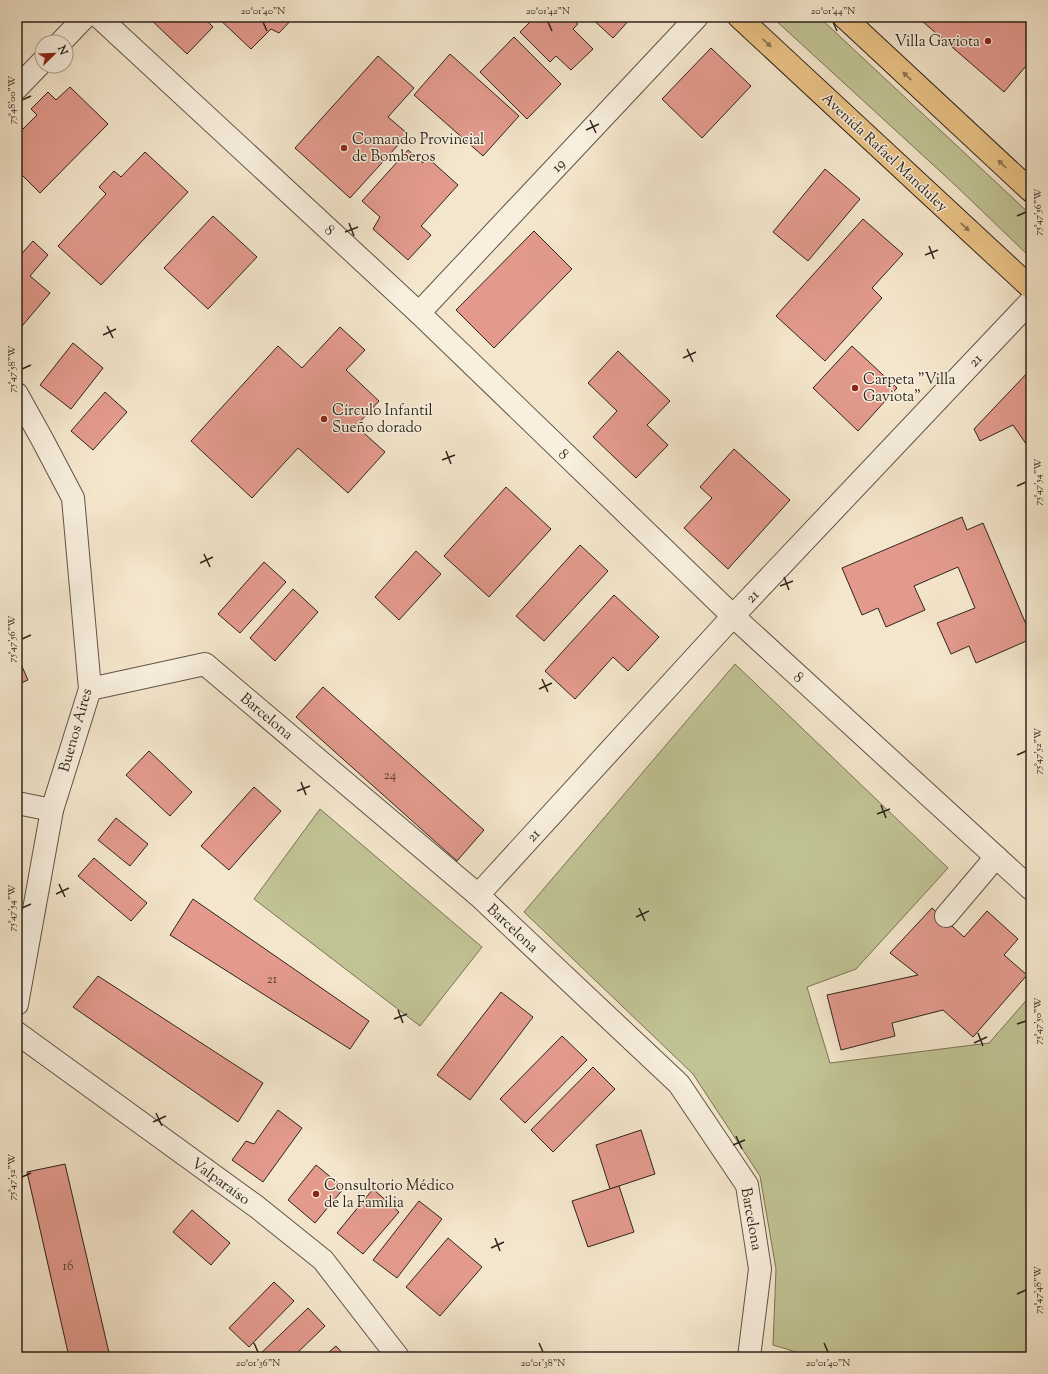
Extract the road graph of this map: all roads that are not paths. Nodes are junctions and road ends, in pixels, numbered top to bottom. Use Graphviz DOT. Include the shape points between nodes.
graph roads {
  1 [pos="85,17"];
  2 [pos="98,17"];
  3 [pos="697,17"];
  4 [pos="738,17"];
  5 [pos="844,17"];
  6 [pos="69,34"];
  7 [pos="34,70"];
  8 [pos="17,88"];
  9 [pos="1031,191"];
  10 [pos="1031,288"];
  11 [pos="1031,301"];
  12 [pos="419,313"];
  13 [pos="17,394"];
  14 [pos="733,616"];
  15 [pos="90,689"];
  16 [pos="17,803"];
  17 [pos="52,810"];
  18 [pos="996,857"];
  19 [pos="1031,889"];
  20 [pos="478,895"];
  21 [pos="946,916"];
  22 [pos="17,1004"];
  23 [pos="17,1033"];
  24 [pos="398,1357"];
  25 [pos="749,1357"];
  1 -- 6 [label="street"];
  2 -- 12 [label="street, 8"];
  3 -- 12 [label="street, 19"];
  4 -- 10 [label="main road, Avenida Rafael Manduley, one-way"];
  9 -- 5 [label="main road, one-way"];
  7 -- 8 [label="street"];
  11 -- 14 [label="street, 21"];
  12 -- 14 [label="street, 8"];
  13 -- 15 [label="street, Buenos Aires" via="73,498"];
  14 -- 18 [label="street, 8"];
  14 -- 20 [label="street, 21"];
  15 -- 17 [label="street, Buenos Aires"];
  15 -- 20 [label="street, Barcelona" via="205,664"];
  16 -- 17 [label="street"];
  17 -- 22 [label="street, Buenos Aires"];
  18 -- 19 [label="street, 8"];
  18 -- 21 [label="street"];
  20 -- 25 [label="street, Barcelona" via="679,1084 747,1185 760,1269"];
  23 -- 24 [label="street, Valparaíso" via="257,1207 322,1260"];
}
